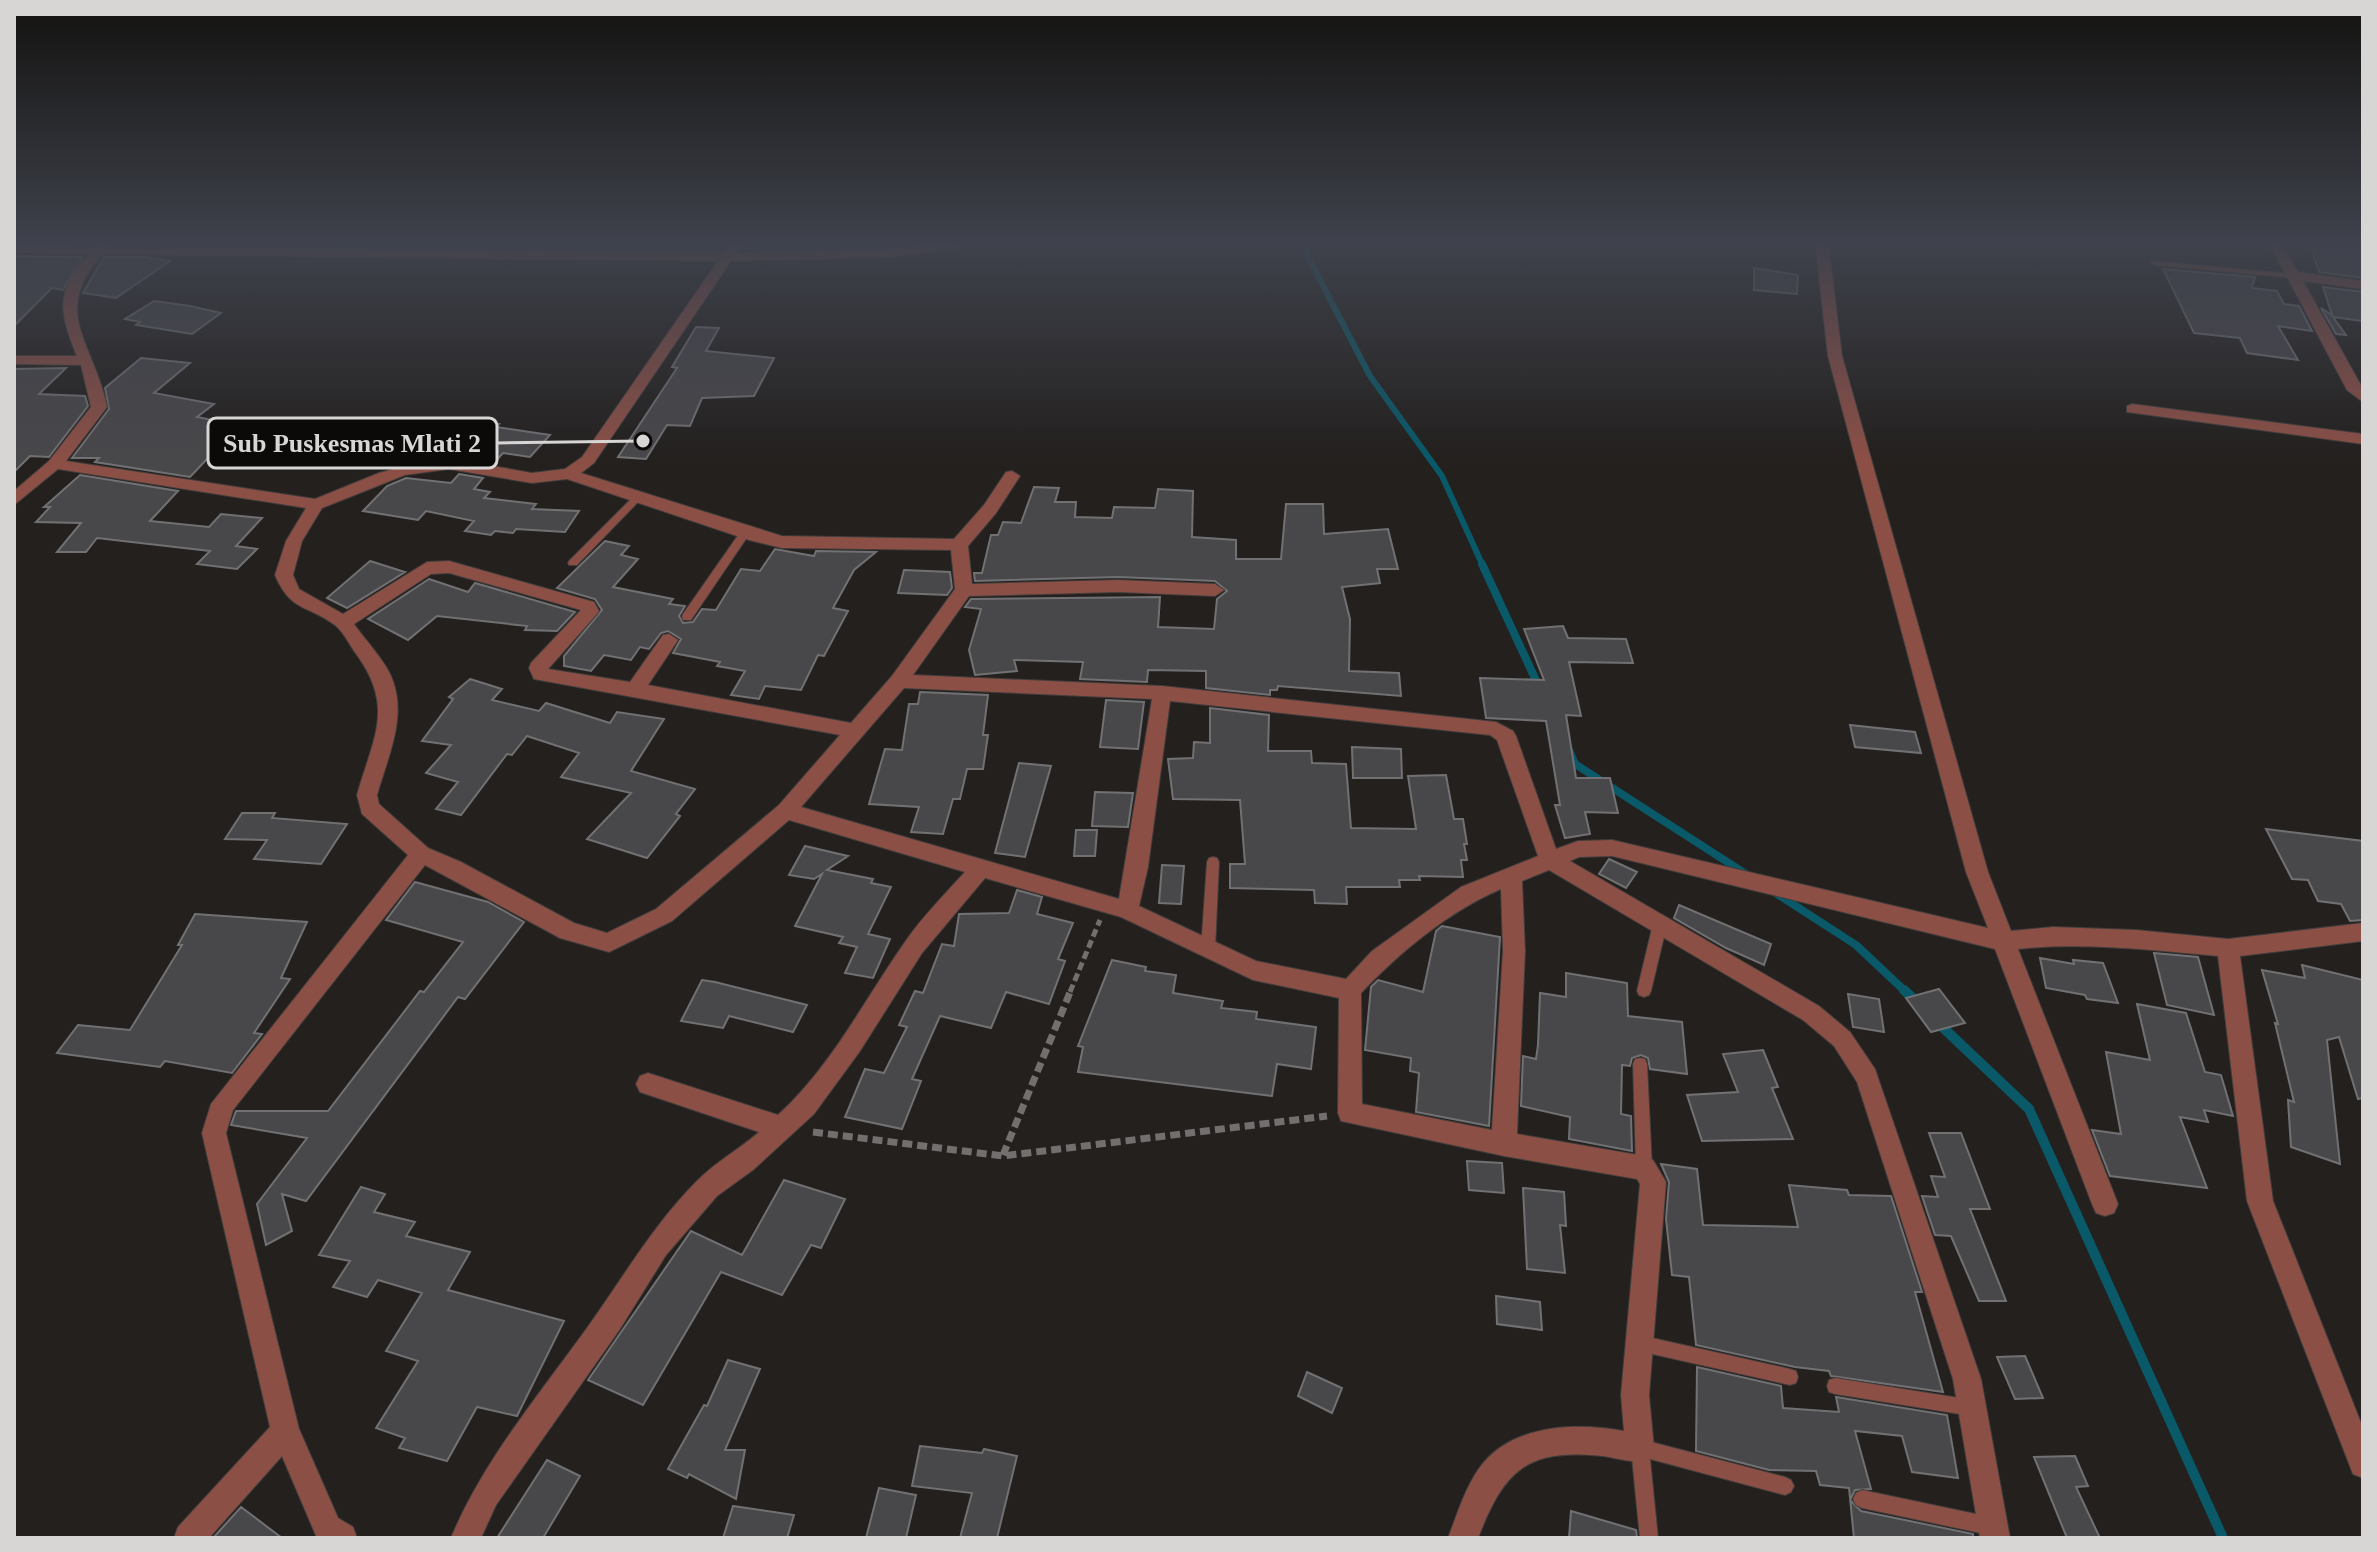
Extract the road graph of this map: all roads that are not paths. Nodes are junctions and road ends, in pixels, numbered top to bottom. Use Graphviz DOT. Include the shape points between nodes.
graph roads {
  1 [pos="67,313"];
  2 [pos="689,313"];
  3 [pos="1830,313"];
  4 [pos="2315,313"];
  5 [pos="14,360"];
  6 [pos="87,361"];
  7 [pos="2360,392"];
  8 [pos="2132,409"];
  9 [pos="2363,439"];
  10 [pos="55,464"];
  11 [pos="572,475"];
  12 [pos="1012,476"];
  13 [pos="638,497"];
  14 [pos="14,500"];
  15 [pos="316,504"];
  16 [pos="745,533"];
  17 [pos="959,545"];
  18 [pos="573,563"];
  19 [pos="964,590"];
  20 [pos="1215,590"];
  21 [pos="687,617"];
  22 [pos="343,622"];
  23 [pos="669,640"];
  24 [pos="899,681"];
  25 [pos="635,689"];
  26 [pos="1162,693"];
  27 [pos="855,731"];
  28 [pos="786,811"];
  29 [pos="421,854"];
  30 [pos="1550,860"];
  31 [pos="1213,862"];
  32 [pos="980,869"];
  33 [pos="1511,877"];
  34 [pos="1117,906"];
  35 [pos="1660,924"];
  36 [pos="2363,932"];
  37 [pos="2003,941"];
  38 [pos="2228,948"];
  39 [pos="1208,949"];
  40 [pos="1350,990"];
  41 [pos="1644,991"];
  42 [pos="1640,1064"];
  43 [pos="648,1084"];
  44 [pos="780,1127"];
  45 [pos="1504,1144"];
  46 [pos="1644,1168"];
  47 [pos="2105,1204"];
  48 [pos="1639,1343"];
  49 [pos="1790,1377"];
  50 [pos="1835,1386"];
  51 [pos="1972,1408"];
  52 [pos="285,1431"];
  53 [pos="1640,1448"];
  54 [pos="2363,1464"];
  55 [pos="1785,1486"];
  56 [pos="1862,1499"];
  57 [pos="1994,1532"];
  58 [pos="189,1538"];
  59 [pos="342,1538"];
  60 [pos="466,1538"];
  61 [pos="1463,1538"];
  62 [pos="1649,1538"];
  1 -- 6 [label="street"];
  2 -- 11 [label="street" via="588,460"];
  3 -- 37 [label="street" via="1835,356 1977,872"];
  4 -- 7 [label="street"];
  5 -- 6 [label="street"];
  6 -- 10 [label="street" via="97,381 99,407"];
  8 -- 9 [label="street"];
  10 -- 14 [label="street"];
  10 -- 15 [label="street"];
  11 -- 13 [label="street"];
  11 -- 15 [label="street" via="534,479 484,468 428,465"];
  12 -- 17 [label="street"];
  13 -- 16 [label="street"];
  13 -- 18 [label="lane"];
  15 -- 22 [label="street" via="294,541 284,575 292,593"];
  16 -- 17 [label="street" via="812,545"];
  16 -- 21 [label="lane"];
  17 -- 19 [label="street"];
  19 -- 20 [label="street"];
  19 -- 24 [label="street"];
  22 -- 25 [label="street" via="427,568 449,567 588,606 584,622 539,671 548,677"];
  22 -- 29 [label="street" via="381,675 388,697 389,718 367,795 369,808"];
  23 -- 25 [label="street"];
  24 -- 26 [label="street"];
  24 -- 27 [label="street"];
  25 -- 27 [label="street"];
  26 -- 30 [label="street" via="1496,729 1506,736"];
  26 -- 34 [label="street" via="1137,867"];
  27 -- 28 [label="street"];
  28 -- 29 [label="street" via="664,915 609,943 568,931"];
  28 -- 32 [label="street"];
  29 -- 52 [label="street" via="223,1104 214,1133"];
  30 -- 33 [label="street"];
  30 -- 35 [label="street"];
  30 -- 37 [label="street" via="1578,849 1612,848"];
  31 -- 39 [label="lane"];
  32 -- 34 [label="street"];
  32 -- 44 [label="street" via="914,946 836,1067"];
  33 -- 40 [label="street" via="1457,901 1380,958"];
  33 -- 45 [label="street" via="1514,951"];
  34 -- 39 [label="street"];
  35 -- 41 [label="lane"];
  35 -- 51 [label="street" via="1811,1013 1842,1039 1867,1077 1967,1379"];
  36 -- 38 [label="street"];
  37 -- 38 [label="street" via="2053,936"];
  37 -- 47 [label="street"];
  38 -- 54 [label="street" via="2260,1201"];
  39 -- 40 [label="street" via="1253,970"];
  40 -- 45 [label="street" via="1350,1113"];
  42 -- 46 [label="lane"];
  43 -- 44 [label="street"];
  44 -- 60 [label="street" via="708,1187 657,1246 486,1495"];
  45 -- 46 [label="street"];
  46 -- 48 [label="street" via="1653,1182"];
  48 -- 49 [label="lane"];
  48 -- 53 [label="street" via="1635,1395"];
  50 -- 51 [label="lane"];
  51 -- 57 [label="street"];
  52 -- 58 [label="street"];
  52 -- 59 [label="street" via="328,1528"];
  53 -- 55 [label="lane"];
  53 -- 61 [label="street" via="1596,1438 1524,1450 1491,1477"];
  53 -- 62 [label="lane"];
  56 -- 57 [label="lane"];
}
